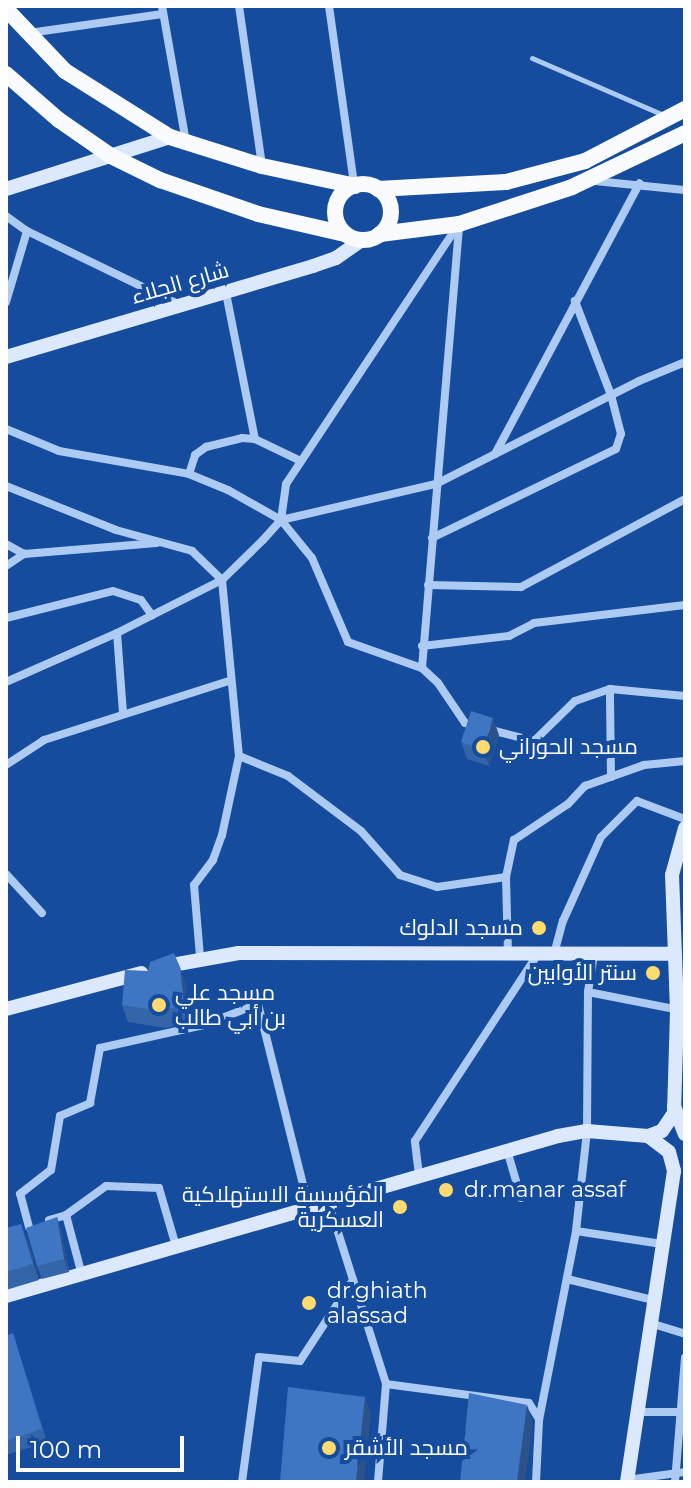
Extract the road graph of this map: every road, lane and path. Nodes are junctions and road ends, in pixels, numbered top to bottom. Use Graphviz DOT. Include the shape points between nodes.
graph roads {
  1 [pos="239,6"];
  2 [pos="329,6"];
  3 [pos="6,9"];
  4 [pos="162,10"];
  5 [pos="29,33"];
  6 [pos="532,58"];
  7 [pos="6,74"];
  8 [pos="685,109"];
  9 [pos="668,117"];
  10 [pos="685,133"];
  11 [pos="170,137"];
  12 [pos="186,142"];
  13 [pos="111,156"];
  14 [pos="262,166"];
  15 [pos="590,180"];
  16 [pos="640,183"];
  17 [pos="355,186"];
  18 [pos="6,189"];
  19 [pos="378,189"];
  20 [pos="685,190"];
  21 [pos="6,216"];
  22 [pos="459,224"];
  23 [pos="27,231"];
  24 [pos="345,234"];
  25 [pos="380,234"];
  26 [pos="362,240"];
  27 [pos="226,293"];
  28 [pos="575,301"];
  29 [pos="6,302"];
  30 [pos="182,306"];
  31 [pos="6,357"];
  32 [pos="685,362"];
  33 [pos="611,395"];
  34 [pos="6,429"];
  35 [pos="255,439"];
  36 [pos="495,454"];
  37 [pos="301,461"];
  38 [pos="189,474"];
  39 [pos="436,484"];
  40 [pos="6,486"];
  41 [pos="685,499"];
  42 [pos="281,520"];
  43 [pos="432,538"];
  44 [pos="166,542"];
  45 [pos="6,544"];
  46 [pos="24,554"];
  47 [pos="6,566"];
  48 [pos="222,580"];
  49 [pos="428,585"];
  50 [pos="685,605"];
  51 [pos="152,615"];
  52 [pos="6,618"];
  53 [pos="117,633"];
  54 [pos="422,646"];
  55 [pos="422,668"];
  56 [pos="229,681"];
  57 [pos="6,682"];
  58 [pos="610,689"];
  59 [pos="685,696"];
  60 [pos="123,712"];
  61 [pos="239,756"];
  62 [pos="685,761"];
  63 [pos="6,765"];
  64 [pos="611,777"];
  65 [pos="685,819"];
  66 [pos="685,828"];
  67 [pos="6,874"];
  68 [pos="506,877"];
  69 [pos="679,893"];
  70 [pos="42,913"];
  71 [pos="508,954"];
  72 [pos="538,954"];
  73 [pos="554,954"];
  74 [pos="594,954"];
  75 [pos="680,954"];
  76 [pos="200,957"];
  77 [pos="588,992"];
  78 [pos="6,1009"];
  79 [pos="681,1011"];
  80 [pos="674,1106"];
  81 [pos="587,1131"];
  82 [pos="685,1134"];
  83 [pos="648,1136"];
  84 [pos="507,1150"];
  85 [pos="685,1160"];
  86 [pos="674,1171"];
  87 [pos="419,1175"];
  88 [pos="521,1198"];
  89 [pos="329,1204"];
  90 [pos="310,1209"];
  91 [pos="66,1215"];
  92 [pos="29,1227"];
  93 [pos="17,1230"];
  94 [pos="576,1231"];
  95 [pos="662,1244"];
  96 [pos="176,1246"];
  97 [pos="82,1275"];
  98 [pos="567,1279"];
  99 [pos="353,1280"];
  100 [pos="6,1296"];
  101 [pos="653,1300"];
  102 [pos="649,1322"];
  103 [pos="685,1334"];
  104 [pos="685,1357"];
  105 [pos="386,1384"];
  106 [pos="636,1412"];
  107 [pos="683,1412"];
  108 [pos="539,1420"];
  109 [pos="679,1475"];
  110 [pos="627,1481"];
  111 [pos="242,1482"];
  112 [pos="378,1482"];
  113 [pos="536,1482"];
  1 -- 14 [label="street"];
  2 -- 17 [label="street"];
  3 -- 5 [label="main road"];
  4 -- 5 [label="street"];
  4 -- 12 [label="street"];
  5 -- 11 [label="main road" via="65,71"];
  6 -- 9 [label="lane"];
  7 -- 13 [label="main road"];
  8 -- 9 [label="main road"];
  9 -- 19 [label="main road" via="585,161 506,182"];
  10 -- 15 [label="main road"];
  11 -- 12 [label="main road"];
  11 -- 13 [label="main road"];
  12 -- 14 [label="main road"];
  13 -- 18 [label="main road"];
  13 -- 24 [label="main road" via="207,199"];
  14 -- 17 [label="main road"];
  15 -- 16 [label="street"];
  15 -- 22 [label="main road"];
  16 -- 20 [label="street"];
  16 -- 28 [label="street"];
  17 -- 19 [label="main road"];
  17 -- 24 [label="main road" via="341,196 335,211"];
  19 -- 25 [label="main road" via="390,211"];
  21 -- 23 [label="street"];
  22 -- 25 [label="main road"];
  22 -- 37 [label="street"];
  22 -- 39 [label="street"];
  23 -- 29 [label="street"];
  23 -- 30 [label="street"];
  24 -- 26 [label="main road"];
  25 -- 26 [label="main road"];
  26 -- 27 [label="main road, شارع الجلاء" via="336,258"];
  27 -- 30 [label="main road, شارع الجلاء"];
  27 -- 35 [label="street"];
  28 -- 33 [label="street"];
  28 -- 36 [label="street"];
  30 -- 31 [label="main road, شارع الجلاء"];
  32 -- 33 [label="street"];
  33 -- 36 [label="street"];
  33 -- 43 [label="street" via="621,434 616,449"];
  34 -- 38 [label="street" via="59,451"];
  35 -- 37 [label="street"];
  35 -- 38 [label="street" via="206,447 195,455"];
  36 -- 39 [label="street"];
  37 -- 42 [label="street" via="286,484"];
  38 -- 42 [label="street"];
  39 -- 42 [label="street"];
  39 -- 43 [label="street"];
  40 -- 44 [label="street" via="116,530"];
  41 -- 49 [label="street" via="521,587"];
  42 -- 48 [label="street"];
  42 -- 55 [label="street" via="312,558 348,642"];
  43 -- 49 [label="street"];
  44 -- 46 [label="street"];
  44 -- 48 [label="street" via="192,551"];
  45 -- 46 [label="street"];
  46 -- 47 [label="street"];
  48 -- 51 [label="street"];
  48 -- 56 [label="street"];
  49 -- 54 [label="street"];
  50 -- 54 [label="street" via="534,623 509,636"];
  51 -- 52 [label="street" via="141,600 113,591"];
  51 -- 53 [label="street"];
  53 -- 57 [label="street"];
  53 -- 60 [label="street"];
  54 -- 55 [label="street"];
  55 -- 58 [label="street" via="465,723 534,741 575,701"];
  56 -- 60 [label="street"];
  56 -- 61 [label="street"];
  58 -- 59 [label="street"];
  58 -- 64 [label="street"];
  60 -- 63 [label="street" via="44,740"];
  61 -- 68 [label="street" via="288,776 361,831 400,875 437,887"];
  61 -- 76 [label="street" via="222,835 213,860 194,885"];
  62 -- 64 [label="street" via="644,765"];
  64 -- 68 [label="street" via="585,786 568,804 514,840"];
  65 -- 73 [label="street" via="637,801 601,837"];
  66 -- 69 [label="main road" via="675,856"];
  67 -- 70 [label="street"];
  68 -- 71 [label="street"];
  69 -- 75 [label="main road"];
  71 -- 72 [label="main road"];
  71 -- 76 [label="main road"];
  72 -- 73 [label="main road"];
  72 -- 87 [label="street" via="415,1141"];
  73 -- 74 [label="main road"];
  74 -- 75 [label="main road"];
  74 -- 77 [label="street"];
  75 -- 79 [label="main road"];
  76 -- 78 [label="main road"];
  77 -- 79 [label="street"];
  77 -- 81 [label="street"];
  79 -- 80 [label="main road"];
  80 -- 82 [label="main road"];
  80 -- 83 [label="main road" via="667,1126"];
  81 -- 83 [label="main road"];
  81 -- 84 [label="main road"];
  81 -- 94 [label="street"];
  83 -- 86 [label="main road" via="669,1152"];
  84 -- 87 [label="main road"];
  84 -- 88 [label="street"];
  85 -- 86 [label="main road"];
  86 -- 95 [label="main road"];
  87 -- 89 [label="main road"];
  89 -- 90 [label="main road"];
  89 -- 99 [label="street"];
  90 -- 92 [label="street" via="258,1004 204,1025 100,1048 90,1103 60,1116 51,1170 20,1194"];
  90 -- 96 [label="main road"];
  91 -- 92 [label="street"];
  91 -- 96 [label="street" via="106,1186 159,1188"];
  91 -- 97 [label="street"];
  92 -- 93 [label="street"];
  94 -- 95 [label="street"];
  94 -- 98 [label="street"];
  95 -- 101 [label="main road"];
  96 -- 97 [label="main road"];
  97 -- 100 [label="main road"];
  98 -- 101 [label="street"];
  98 -- 108 [label="street"];
  99 -- 105 [label="street"];
  99 -- 111 [label="street" via="300,1361 259,1357"];
  101 -- 102 [label="main road"];
  102 -- 103 [label="street"];
  102 -- 106 [label="main road"];
  104 -- 107 [label="street"];
  105 -- 108 [label="street" via="529,1403"];
  105 -- 112 [label="street"];
  106 -- 107 [label="street"];
  106 -- 110 [label="main road"];
  107 -- 109 [label="street"];
  108 -- 113 [label="street"];
  109 -- 110 [label="street"];
}
